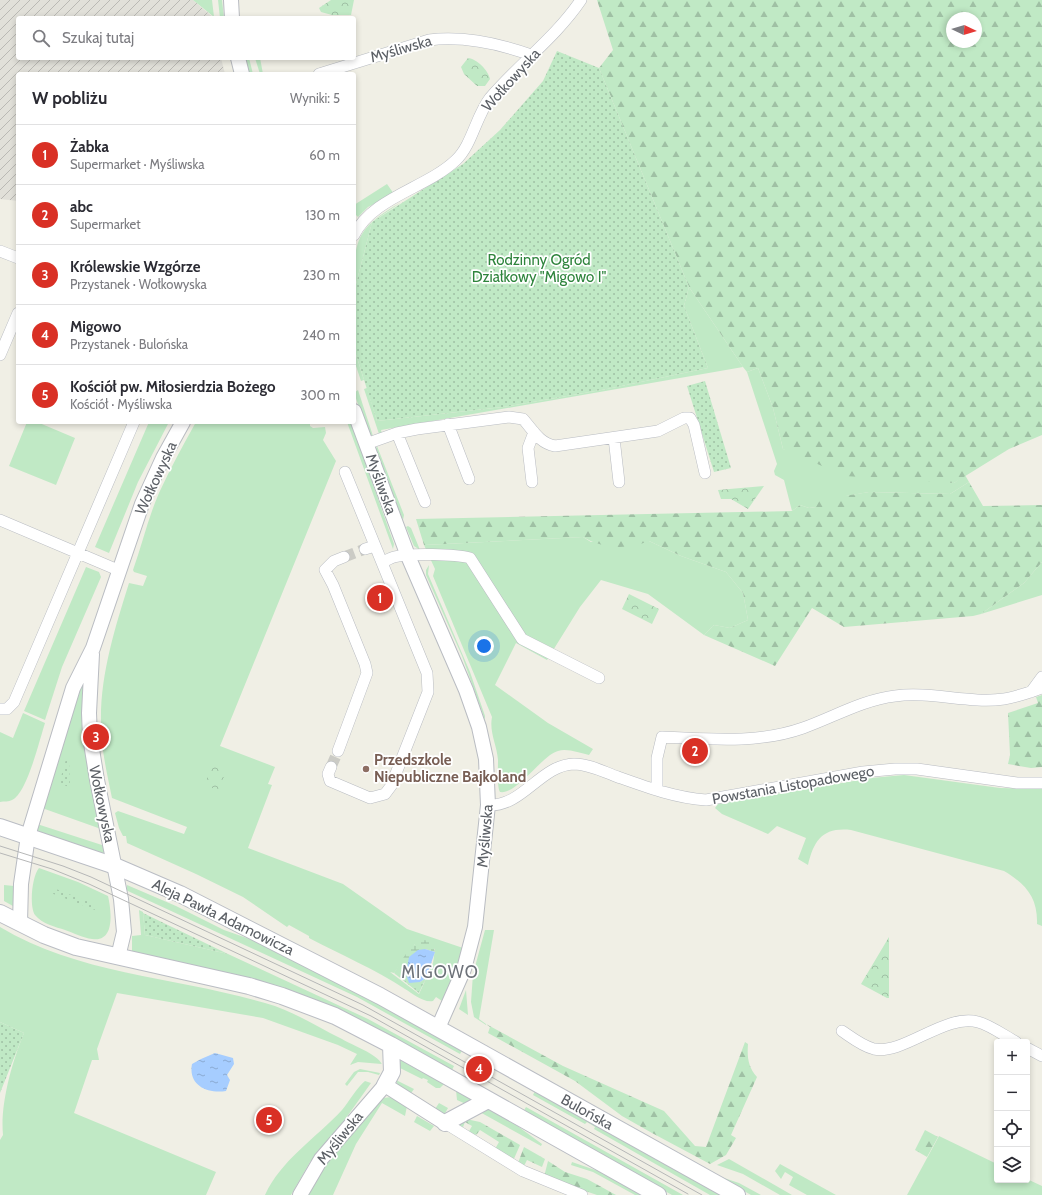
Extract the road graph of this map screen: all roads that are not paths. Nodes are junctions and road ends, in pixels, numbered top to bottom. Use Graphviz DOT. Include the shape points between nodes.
graph roads {
  1 [pos="230,0"];
  2 [pos="581,0"];
  3 [pos="232,16"];
  4 [pos="531,55"];
  5 [pos="238,60"];
  6 [pos="242,72"];
  7 [pos="325,72"];
  8 [pos="356,231"];
  9 [pos="0,251"];
  10 [pos="16,257"];
  11 [pos="16,318"];
  12 [pos="0,355"];
  13 [pos="356,416"];
  14 [pos="133,424"];
  15 [pos="182,424"];
  16 [pos="448,424"];
  17 [pos="534,432"];
  18 [pos="397,433"];
  19 [pos="614,438"];
  20 [pos="366,444"];
  21 [pos="345,472"];
  22 [pos="705,473"];
  23 [pos="469,479"];
  24 [pos="532,482"];
  25 [pos="619,482"];
  26 [pos="425,502"];
  27 [pos="0,520"];
  28 [pos="79,553"];
  29 [pos="408,556"];
  30 [pos="344,558"];
  31 [pos="382,562"];
  32 [pos="118,570"];
  33 [pos="93,648"];
  34 [pos="1042,677"];
  35 [pos="599,678"];
  36 [pos="1042,688"];
  37 [pos="1031,692"];
  38 [pos="0,709"];
  39 [pos="338,751"];
  40 [pos="331,767"];
  41 [pos="1042,783"];
  42 [pos="656,790"];
  43 [pos="488,805"];
  44 [pos="0,827"];
  45 [pos="28,836"];
  46 [pos="115,866"];
  47 [pos="0,913"];
  48 [pos="20,923"];
  49 [pos="118,957"];
  50 [pos="438,1028"];
  51 [pos="842,1031"];
  52 [pos="1010,1039"];
  53 [pos="391,1045"];
  54 [pos="1030,1050"];
  55 [pos="1042,1056"];
  56 [pos="384,1085"];
  57 [pos="488,1100"];
  58 [pos="445,1123"];
  59 [pos="300,1195"];
  60 [pos="582,1195"];
  61 [pos="658,1195"];
  62 [pos="737,1195"];
  1 -- 3 [label="street"];
  2 -- 4 [label="street, Wołkowyska"];
  4 -- 7 [label="street, Myśliwska" via="448,37 429,40"];
  4 -- 8 [label="street, Wołkowyska" via="489,99 456,160 379,207 362,221"];
  5 -- 6 [label="street"];
  9 -- 10 [label="street"];
  11 -- 12 [label="street"];
  13 -- 20 [label="street, Myśliwska"];
  14 -- 28 [label="street"];
  15 -- 32 [label="street, Wołkowyska" via="142,504"];
  16 -- 17 [label="street" via="517,417 523,419"];
  16 -- 18 [label="street"];
  16 -- 23 [label="street"];
  17 -- 19 [label="street" via="539,439 555,446"];
  17 -- 24 [label="street" via="528,448"];
  18 -- 20 [label="street"];
  18 -- 26 [label="street"];
  19 -- 22 [label="street" via="658,431 684,418 690,418 694,425"];
  19 -- 25 [label="street"];
  20 -- 29 [label="street, Myśliwska"];
  21 -- 31 [label="street, Myśliwska" via="370,547"];
  27 -- 28 [label="street"];
  28 -- 32 [label="street"];
  28 -- 38 [label="street" via="14,702 8,709"];
  29 -- 31 [label="street" via="394,557"];
  29 -- 35 [label="street" via="470,558 522,639"];
  29 -- 43 [label="street, Myśliwska" via="473,710 486,759"];
  30 -- 39 [label="street" via="334,561 324,570 336,592 367,673"];
  31 -- 40 [label="street, Myśliwska" via="427,673 428,692 385,794 370,798 330,782 328,774"];
  32 -- 33 [label="street, Wołkowyska"];
  33 -- 45 [label="street, Wołkowyska" via="73,688"];
  33 -- 46 [label="street, Wołkowyska" via="90,737 96,780"];
  34 -- 37 [label="street"];
  36 -- 37 [label="street"];
  37 -- 42 [label="street" via="991,700 910,694 892,696 846,709 804,728 761,738 662,737 657,758"];
  41 -- 42 [label="street, Powstania Listopadowego" via="1017,783 904,768 863,772 706,800"];
  42 -- 43 [label="street, Powstania Listopadowego" via="590,767 573,764 554,771 507,803"];
  43 -- 50 [label="street, Myśliwska" via="478,903 469,952"];
  44 -- 45 [label="main road, Aleja Pawła Adamowicza"];
  45 -- 46 [label="main road, Aleja Pawła Adamowicza"];
  45 -- 48 [label="street, Wołkowyska" via="21,884"];
  46 -- 49 [label="street, Wołkowyska" via="124,921"];
  46 -- 50 [label="main road, Aleja Pawła Adamowicza" via="180,894"];
  47 -- 48 [label="main road"];
  48 -- 49 [label="main road" via="76,947"];
  49 -- 53 [label="main road" via="249,986 282,996 335,1016"];
  50 -- 62 [label="main road, Bulońska"];
  51 -- 52 [label="street" via="868,1047 884,1049 959,1022 978,1022"];
  53 -- 56 [label="main road" via="392,1072"];
  53 -- 57 [label="main road"];
  54 -- 55 [label="street"];
  56 -- 58 [label="street"];
  56 -- 59 [label="street, Myśliwska" via="321,1159"];
  57 -- 58 [label="main road"];
  57 -- 61 [label="main road"];
  58 -- 60 [label="street" via="523,1171"];
}
